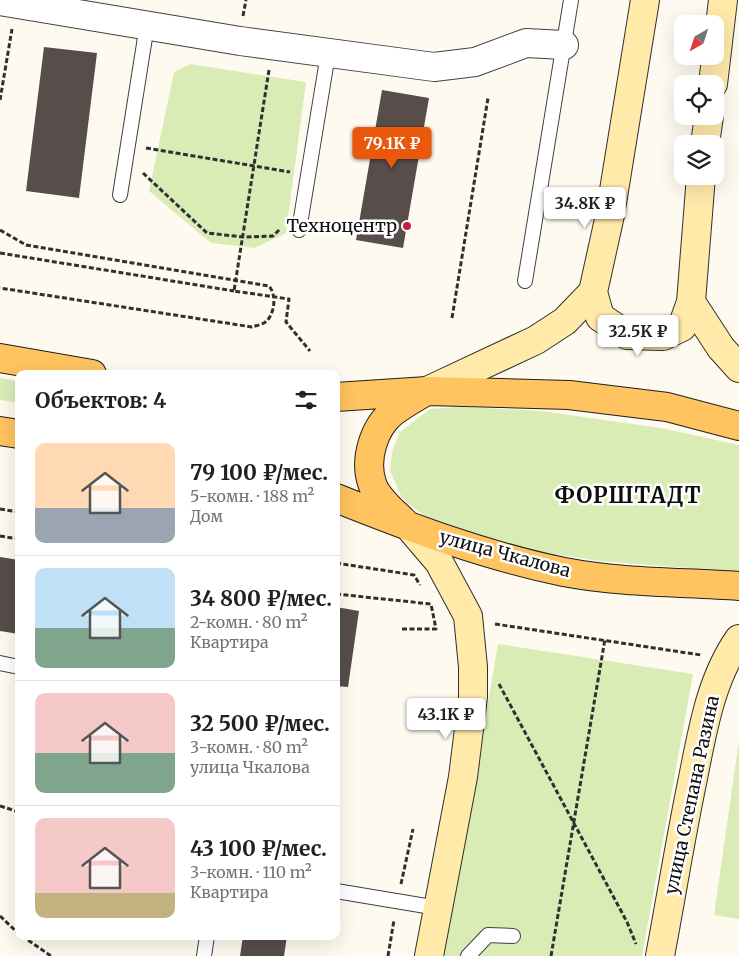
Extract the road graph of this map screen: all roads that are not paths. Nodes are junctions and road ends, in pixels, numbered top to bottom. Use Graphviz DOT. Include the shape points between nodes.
graph roads {
  1 [pos="571,0"];
  2 [pos="645,0"];
  3 [pos="723,0"];
  4 [pos="8,2"];
  5 [pos="147,25"];
  6 [pos="564,45"];
  7 [pos="328,54"];
  8 [pos="713,75"];
  9 [pos="701,185"];
  10 [pos="120,195"];
  11 [pos="299,230"];
  12 [pos="526,282"];
  13 [pos="593,292"];
  14 [pos="691,302"];
  15 [pos="0,358"];
  16 [pos="739,368"];
  17 [pos="69,370"];
  18 [pos="427,391"];
  19 [pos="340,397"];
  20 [pos="739,426"];
  21 [pos="0,431"];
  22 [pos="15,433"];
  23 [pos="340,500"];
  24 [pos="410,528"];
  25 [pos="739,586"];
  26 [pos="732,649"];
  27 [pos="0,663"];
  28 [pos="15,665"];
  29 [pos="340,892"];
  30 [pos="438,908"];
  31 [pos="513,936"];
  32 [pos="206,940"];
  33 [pos="649,952"];
  34 [pos="204,956"];
  35 [pos="430,956"];
  36 [pos="468,956"];
  1 -- 6 [label="lane"];
  2 -- 13 [label="main road" via="610,215"];
  3 -- 8 [label="main road"];
  4 -- 5 [label="street"];
  5 -- 7 [label="street"];
  5 -- 10 [label="lane"];
  6 -- 7 [label="street" via="526,43 474,62 434,67"];
  6 -- 12 [label="lane"];
  7 -- 11 [label="lane"];
  9 -- 14 [label="main road"];
  13 -- 14 [label="main road" via="600,317 627,335 663,336 682,326"];
  13 -- 18 [label="main road" via="565,321 536,340"];
  14 -- 16 [label="main road" via="721,348"];
  15 -- 17 [label="main road"];
  18 -- 19 [label="main road"];
  18 -- 20 [label="main road" via="569,395 667,407"];
  18 -- 24 [label="main road" via="393,412 378,428 369,457 372,483 385,504"];
  21 -- 22 [label="main road"];
  23 -- 24 [label="main road, улица Чкалова"];
  24 -- 25 [label="main road, улица Чкалова" via="500,557 566,572"];
  24 -- 30 [label="main road" via="439,562 468,616 473,667 464,777"];
  26 -- 33 [label="main road, улица Степана Разина" via="718,675"];
  27 -- 28 [label="lane"];
  29 -- 30 [label="lane"];
  30 -- 35 [label="main road"];
  31 -- 36 [label="lane" via="488,936"];
  32 -- 34 [label="lane"];
}
